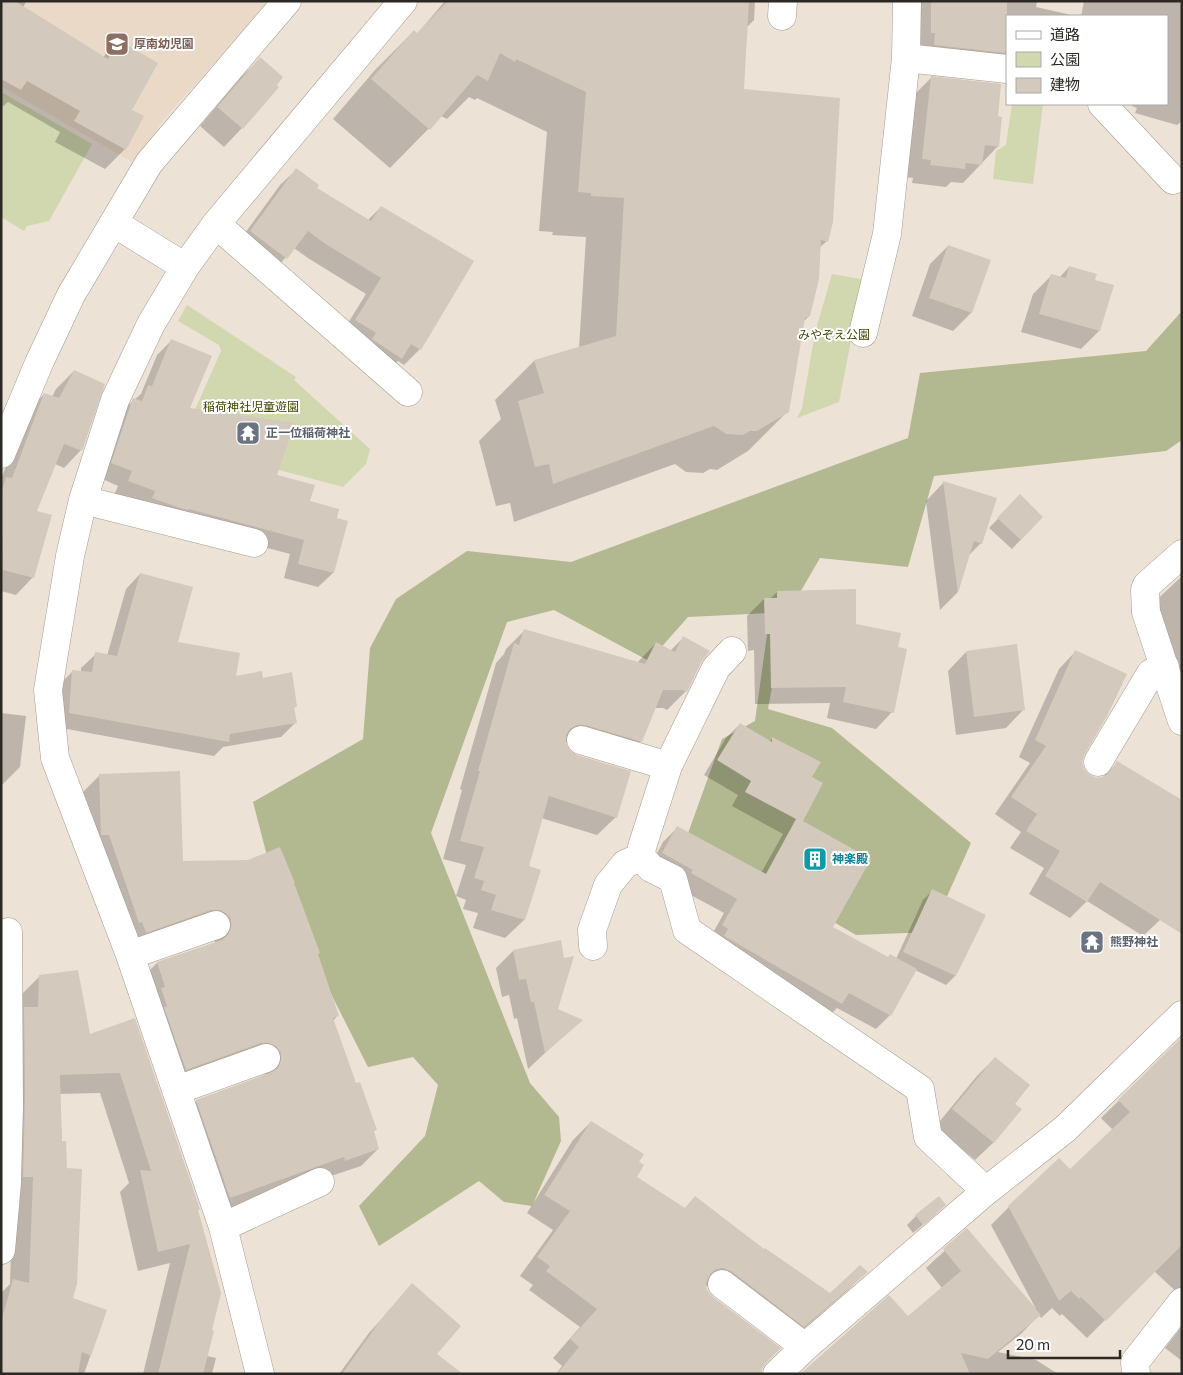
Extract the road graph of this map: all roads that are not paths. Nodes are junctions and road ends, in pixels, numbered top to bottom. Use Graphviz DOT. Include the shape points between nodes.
graph roads {
  1 [pos="287,1"];
  2 [pos="403,1"];
  3 [pos="907,1"];
  4 [pos="906,58"];
  5 [pos="1006,70"];
  6 [pos="1103,105"];
  7 [pos="1174,180"];
  8 [pos="114,223"];
  9 [pos="216,224"];
  10 [pos="185,267"];
  11 [pos="863,333"];
  12 [pos="408,392"];
  13 [pos="1,454"];
  14 [pos="83,500"];
  15 [pos="254,543"];
  16 [pos="1182,554"];
  17 [pos="732,651"];
  18 [pos="1165,667"];
  19 [pos="1182,721"];
  20 [pos="581,740"];
  21 [pos="1098,762"];
  22 [pos="668,766"];
  23 [pos="641,857"];
  24 [pos="216,925"];
  25 [pos="8,932"];
  26 [pos="593,946"];
  27 [pos="130,955"];
  28 [pos="1182,1015"];
  29 [pos="266,1058"];
  30 [pos="177,1090"];
  31 [pos="5,1106"];
  32 [pos="320,1182"];
  33 [pos="986,1191"];
  34 [pos="223,1227"];
  35 [pos="1,1250"];
  36 [pos="722,1284"];
  37 [pos="1182,1302"];
  38 [pos="805,1347"];
  39 [pos="260,1374"];
  40 [pos="777,1374"];
  41 [pos="1136,1374"];
  1 -- 8 [label="street" via="149,163"];
  2 -- 9 [label="street"];
  3 -- 4 [label="street"];
  4 -- 5 [label="street"];
  4 -- 11 [label="street" via="887,234"];
  6 -- 7 [label="street"];
  8 -- 10 [label="street"];
  8 -- 13 [label="street" via="71,295"];
  9 -- 10 [label="street"];
  9 -- 12 [label="street"];
  10 -- 14 [label="street" via="151,324 115,400"];
  14 -- 15 [label="street"];
  14 -- 27 [label="street" via="70,556 48,690 55,758"];
  16 -- 18 [label="street" via="1147,584 1145,590 1146,612"];
  17 -- 22 [label="street" via="716,668"];
  18 -- 19 [label="street"];
  18 -- 21 [label="street" via="1151,673"];
  20 -- 22 [label="street"];
  22 -- 23 [label="street"];
  23 -- 26 [label="street" via="625,864 608,885 592,930"];
  23 -- 33 [label="street" via="651,868 673,879 687,930 920,1090 928,1137"];
  24 -- 27 [label="street"];
  25 -- 31 [label="street"];
  27 -- 30 [label="street"];
  28 -- 33 [label="street" via="1065,1129"];
  29 -- 30 [label="street"];
  30 -- 34 [label="street"];
  31 -- 35 [label="street" via="7,1183"];
  32 -- 34 [label="street"];
  33 -- 38 [label="street"];
  34 -- 39 [label="street"];
  36 -- 38 [label="street"];
  37 -- 41 [label="street" via="1136,1362"];
  38 -- 40 [label="street"];
}
